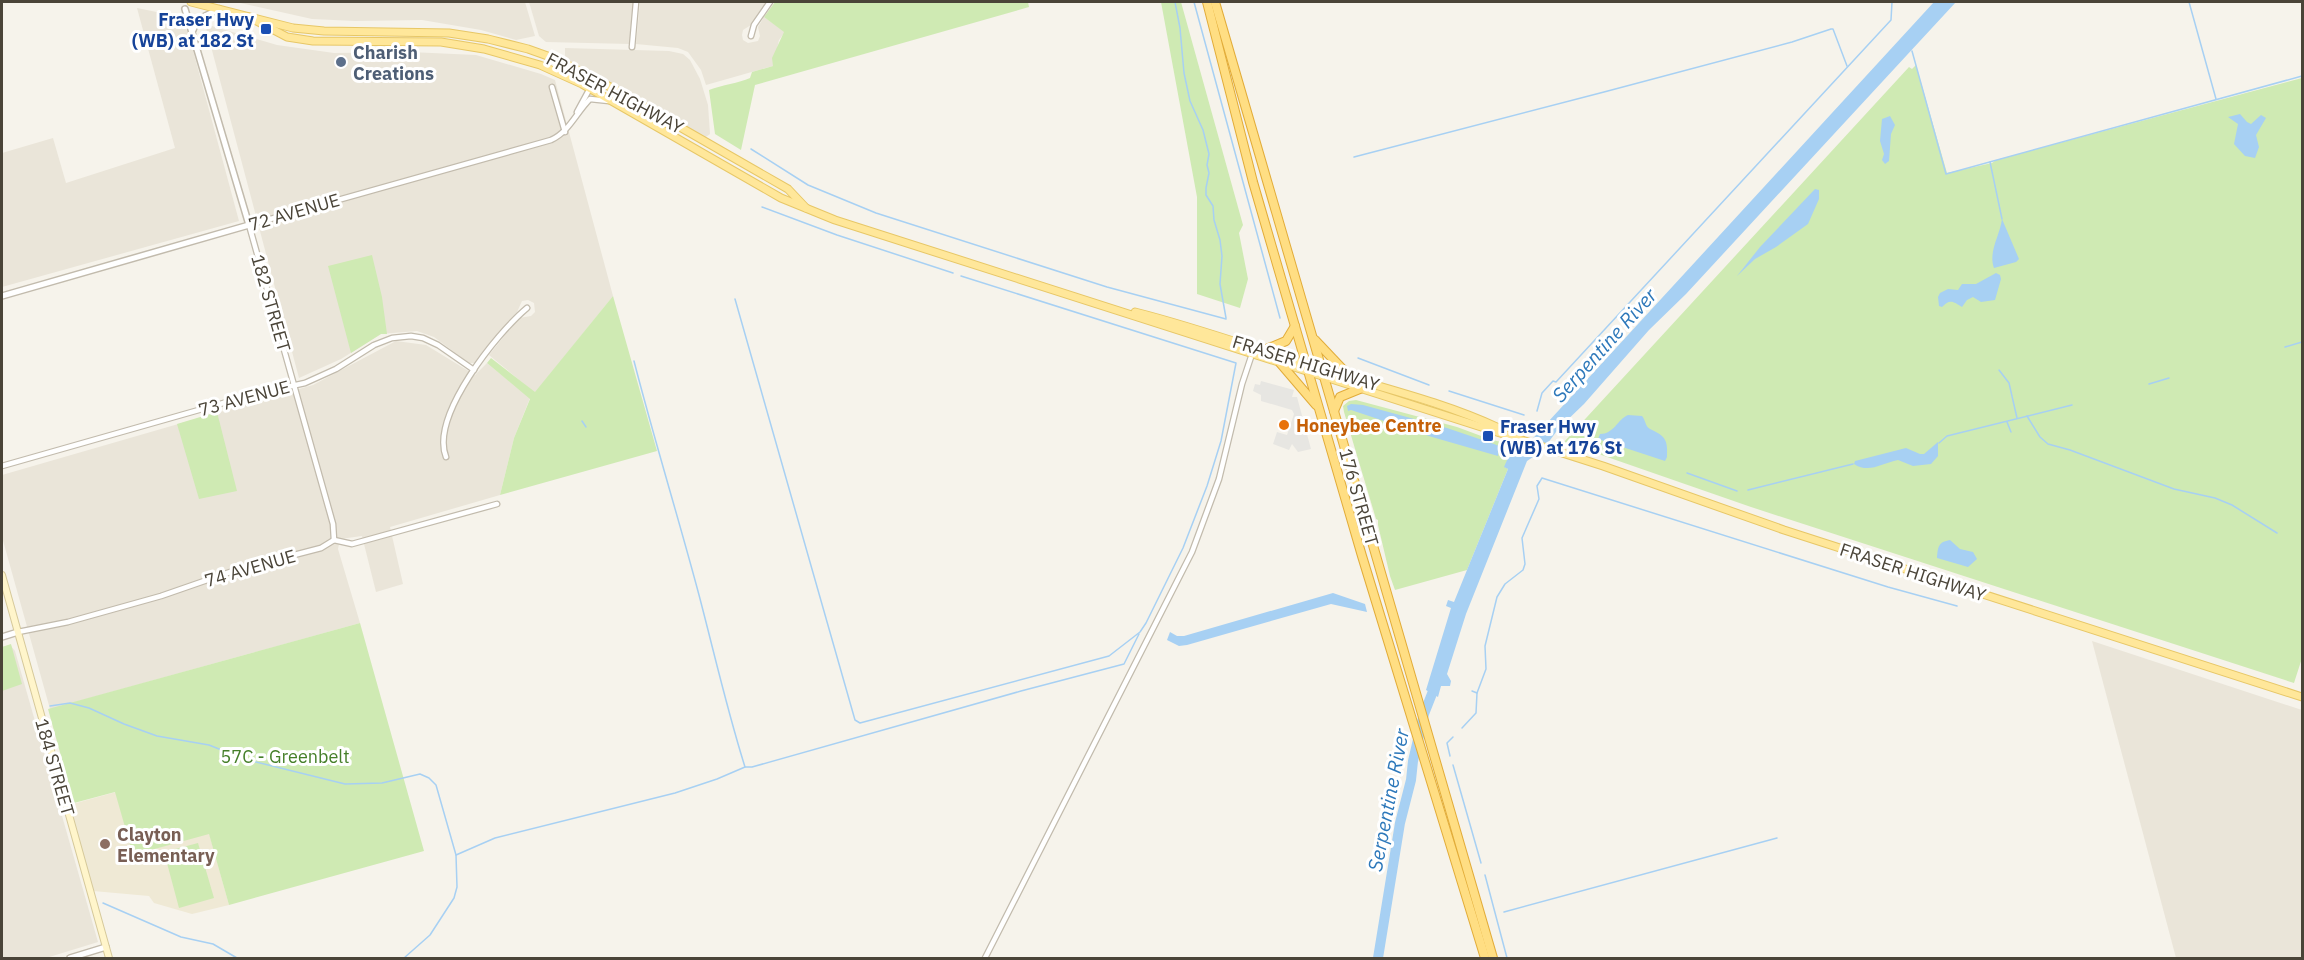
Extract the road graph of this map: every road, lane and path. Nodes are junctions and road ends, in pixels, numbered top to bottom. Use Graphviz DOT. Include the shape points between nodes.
graph roads {
  1 [pos="190,2"];
  2 [pos="636,2"];
  3 [pos="770,2"];
  4 [pos="1207,2"];
  5 [pos="1215,2"];
  6 [pos="185,9"];
  7 [pos="219,9"];
  8 [pos="249,17"];
  9 [pos="193,31"];
  10 [pos="751,36"];
  11 [pos="632,48"];
  12 [pos="595,79"];
  13 [pos="552,87"];
  14 [pos="589,88"];
  15 [pos="610,101"];
  16 [pos="576,114"];
  17 [pos="565,132"];
  18 [pos="816,213"];
  19 [pos="249,225"];
  20 [pos="2,296"];
  21 [pos="1083,300"];
  22 [pos="527,308"];
  23 [pos="1295,326"];
  24 [pos="1168,328"];
  25 [pos="1311,336"];
  26 [pos="1264,350"];
  27 [pos="1252,354"];
  28 [pos="1280,363"];
  29 [pos="1307,368"];
  30 [pos="474,370"];
  31 [pos="1322,373"];
  32 [pos="1351,378"];
  33 [pos="294,385"];
  34 [pos="1362,388"];
  35 [pos="1320,410"];
  36 [pos="1334,413"];
  37 [pos="1525,441"];
  38 [pos="446,457"];
  39 [pos="2,466"];
  40 [pos="497,504"];
  41 [pos="334,540"];
  42 [pos="2,575"];
  43 [pos="18,632"];
  44 [pos="2,637"];
  45 [pos="2302,697"];
  46 [pos="106,947"];
  47 [pos="70,958"];
  48 [pos="109,958"];
  49 [pos="985,958"];
  50 [pos="1485,958"];
  51 [pos="1493,958"];
  1 -- 7 [label="main road, FRASER HIGHWAY"];
  2 -- 11 [label="street"];
  3 -- 10 [label="street"];
  4 -- 23 [label="highway, 176 STREET"];
  5 -- 25 [label="highway, 176 STREET"];
  6 -- 9 [label="street, 182 STREET"];
  7 -- 8 [label="main road, FRASER HIGHWAY"];
  7 -- 9 [label="street" via="197,21"];
  8 -- 12 [label="main road, FRASER HIGHWAY" via="310,30 436,32 477,37 528,49"];
  8 -- 14 [label="main road, FRASER HIGHWAY" via="287,37 313,41 441,42 484,49 549,69"];
  9 -- 19 [label="street, 182 STREET"];
  12 -- 14 [label="street"];
  12 -- 18 [label="main road, FRASER HIGHWAY" via="788,189"];
  13 -- 17 [label="street"];
  14 -- 15 [label="main road, FRASER HIGHWAY"];
  14 -- 16 [label="street"];
  15 -- 16 [label="street" via="590,99"];
  15 -- 18 [label="main road, FRASER HIGHWAY" via="781,198"];
  16 -- 17 [label="street"];
  17 -- 19 [label="street, 72 AVENUE" via="551,140"];
  18 -- 21 [label="main road, FRASER HIGHWAY"];
  19 -- 20 [label="street, 72 AVENUE"];
  19 -- 33 [label="street, 182 STREET"];
  21 -- 24 [label="main road, FRASER HIGHWAY"];
  21 -- 26 [label="main road, FRASER HIGHWAY" via="1176,322"];
  22 -- 30 [label="street"];
  23 -- 26 [label="highway" via="1286,341"];
  23 -- 29 [label="highway, 176 STREET"];
  24 -- 27 [label="main road, FRASER HIGHWAY"];
  24 -- 29 [label="main road" via="1202,334"];
  25 -- 31 [label="highway, 176 STREET"];
  25 -- 32 [label="highway"];
  26 -- 29 [label="main road, FRASER HIGHWAY"];
  27 -- 28 [label="main road, FRASER HIGHWAY"];
  27 -- 49 [label="street" via="1219,479 1192,552"];
  28 -- 29 [label="main road, FRASER HIGHWAY"];
  28 -- 35 [label="highway"];
  29 -- 31 [label="main road, FRASER HIGHWAY"];
  29 -- 35 [label="highway, 176 STREET"];
  30 -- 33 [label="street, 73 AVENUE" via="438,345 404,336 381,341 336,369"];
  30 -- 38 [label="street" via="449,416 443,446"];
  31 -- 32 [label="main road, FRASER HIGHWAY"];
  31 -- 34 [label="main road, FRASER HIGHWAY"];
  31 -- 36 [label="highway, 176 STREET"];
  32 -- 37 [label="main road, FRASER HIGHWAY" via="1471,415"];
  33 -- 39 [label="street, 73 AVENUE"];
  33 -- 41 [label="street, 182 STREET" via="333,524"];
  34 -- 36 [label="highway" via="1340,397"];
  34 -- 37 [label="main road, FRASER HIGHWAY"];
  35 -- 50 [label="highway, 176 STREET"];
  36 -- 51 [label="highway, 176 STREET"];
  37 -- 45 [label="main road, FRASER HIGHWAY" via="1784,530"];
  40 -- 41 [label="street, 74 AVENUE" via="352,544"];
  41 -- 43 [label="street, 74 AVENUE" via="321,548 236,570 161,596"];
  42 -- 43 [label="main road, 184 STREET"];
  43 -- 44 [label="street, 74 AVENUE"];
  43 -- 46 [label="main road, 184 STREET"];
  46 -- 47 [label="street"];
  46 -- 48 [label="main road, 184 STREET"];
}
